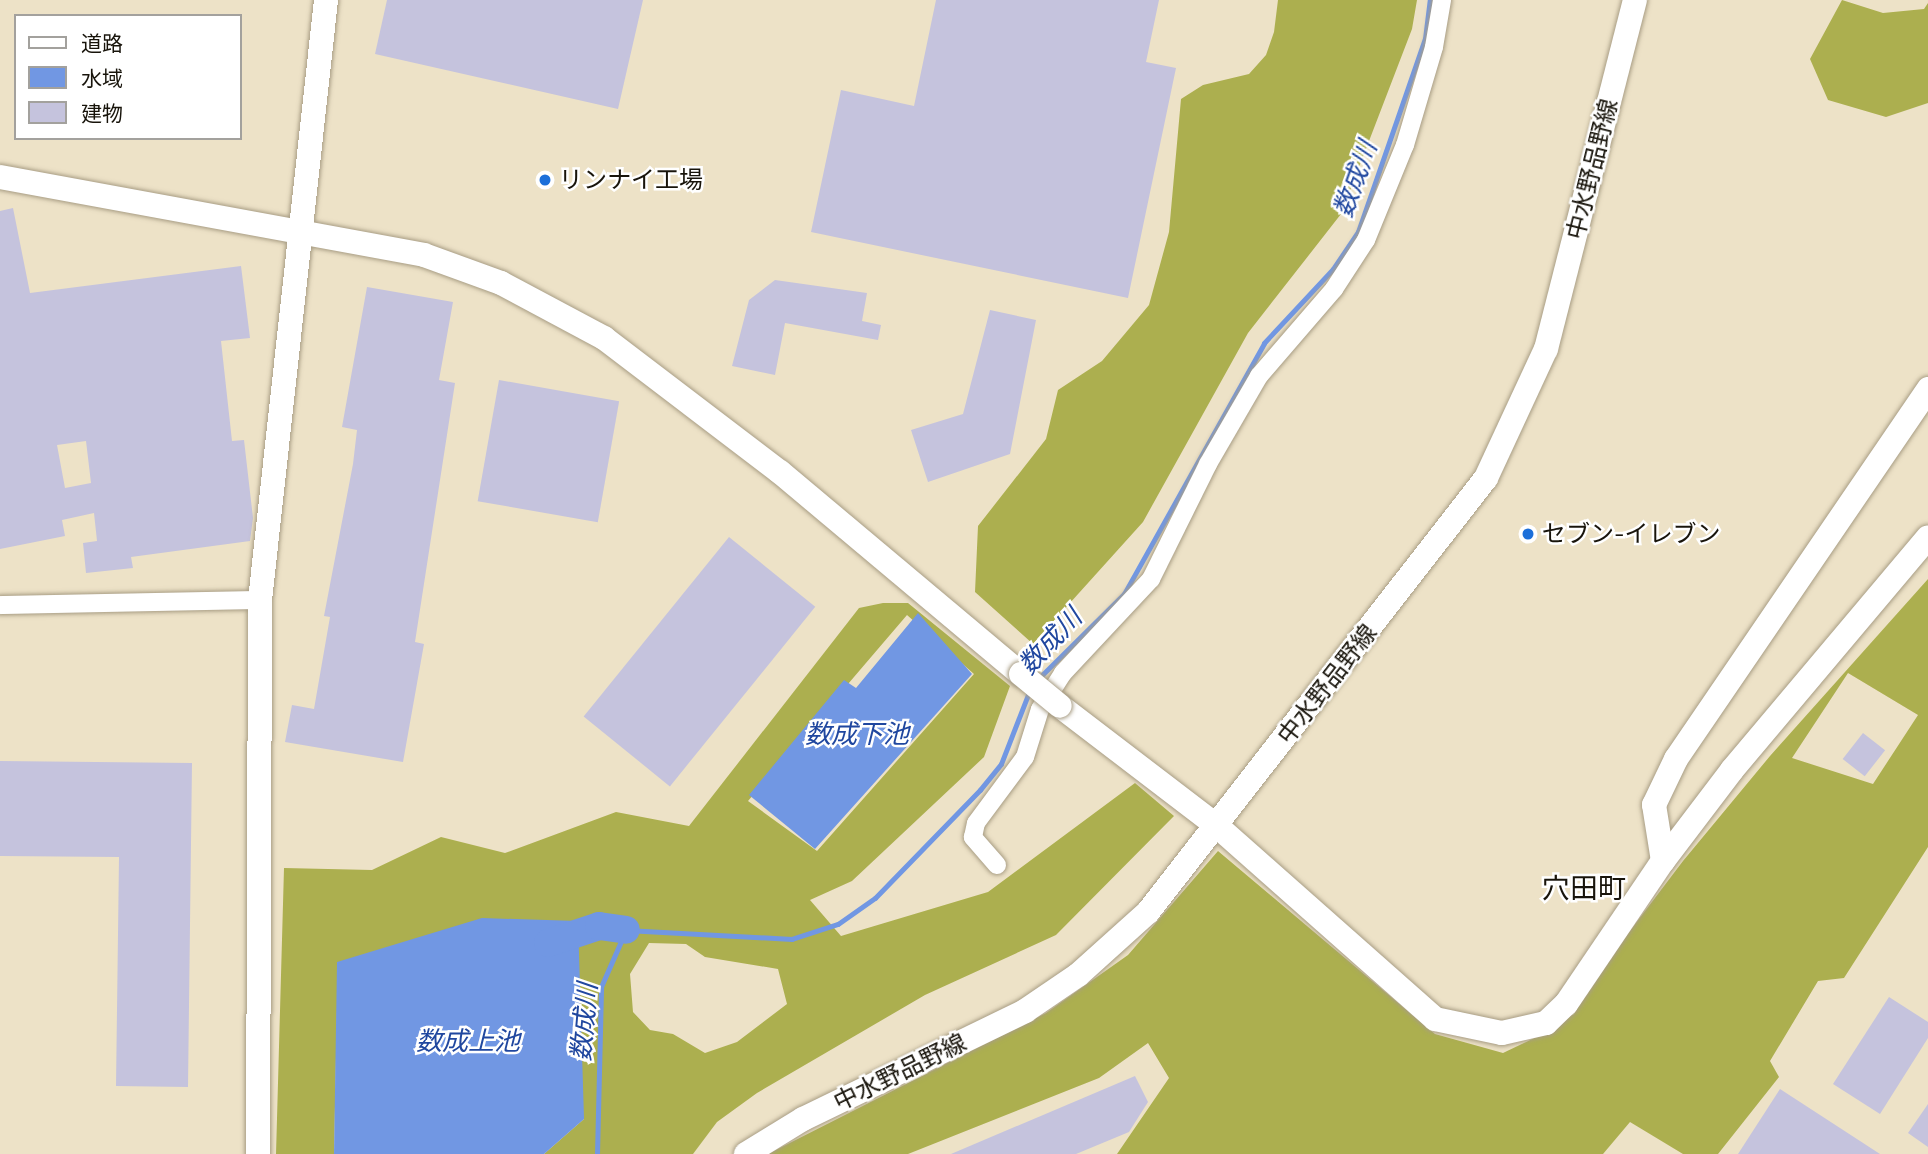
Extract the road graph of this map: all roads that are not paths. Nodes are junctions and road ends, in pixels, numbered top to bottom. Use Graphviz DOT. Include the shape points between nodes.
graph roads {
  1 [pos="326,0"];
  2 [pos="1442,0"];
  3 [pos="1635,0"];
  4 [pos="0,177"];
  5 [pos="301,231"];
  6 [pos="1928,389"];
  7 [pos="1928,537"];
  8 [pos="260,600"];
  9 [pos="0,605"];
  10 [pos="1217,826"];
  11 [pos="1663,861"];
  12 [pos="997,865"];
  13 [pos="258,1154"];
  14 [pos="746,1154"];
  1 -- 5 [label="street"];
  2 -- 12 [label="street" via="1434,47 1405,145 1366,240 1334,289 1259,376 1208,464 1152,579 1063,673 1041,709 1025,757 976,823 973,838"];
  3 -- 10 [label="street, 中水野品野線" via="1546,349 1518,418 1486,478"];
  4 -- 5 [label="street"];
  5 -- 8 [label="street"];
  5 -- 10 [label="street, bridge" via="424,256 463,269 501,283 604,338 780,472 1060,706"];
  6 -- 11 [label="street" via="1676,759 1654,805"];
  7 -- 11 [label="street" via="1732,770"];
  8 -- 9 [label="street"];
  8 -- 13 [label="street"];
  10 -- 11 [label="street" via="1435,1019 1502,1033 1546,1023 1566,1004"];
  10 -- 14 [label="street, 中水野品野線" via="1149,912 1078,975 1025,1011 803,1119"];
}
